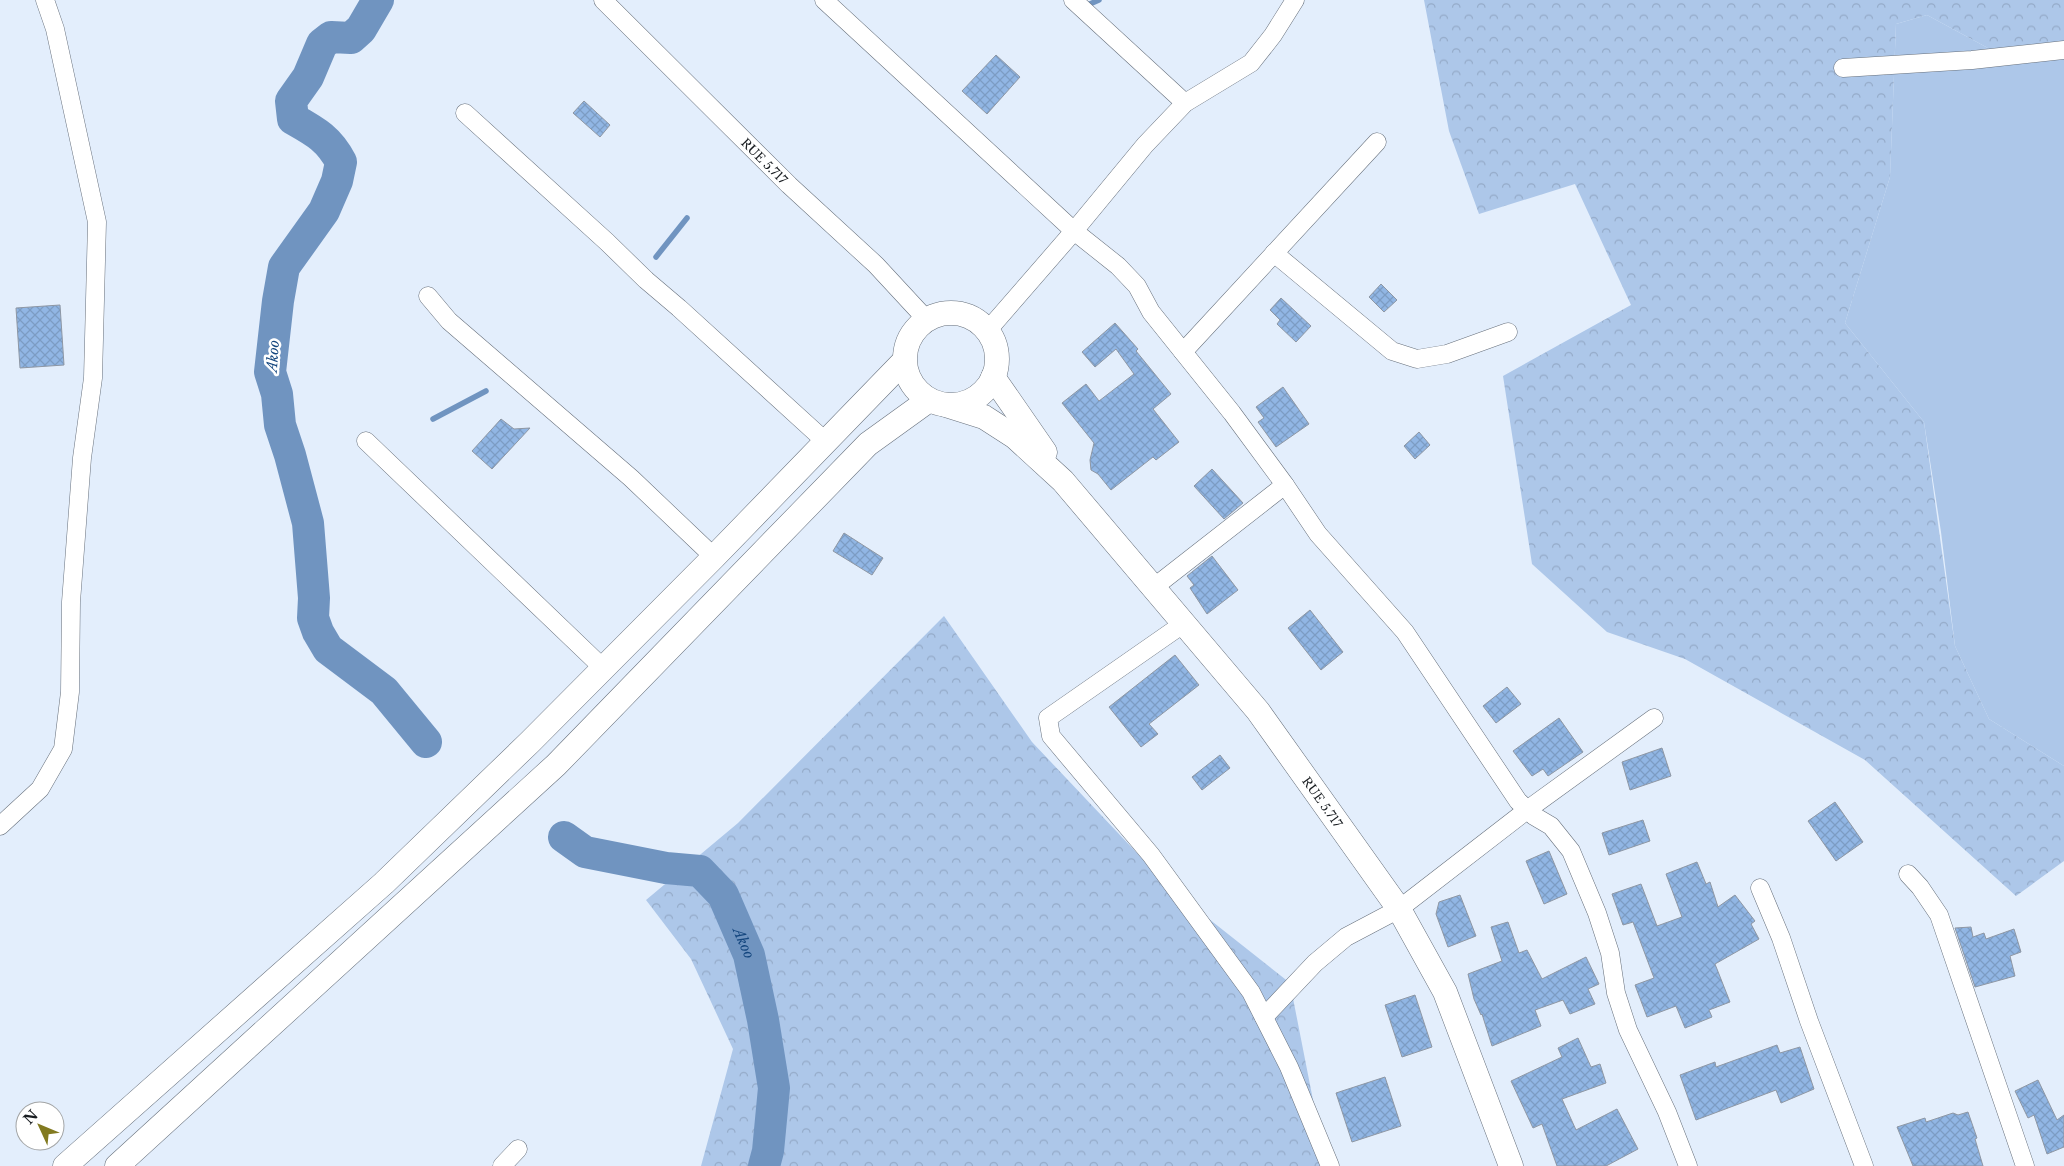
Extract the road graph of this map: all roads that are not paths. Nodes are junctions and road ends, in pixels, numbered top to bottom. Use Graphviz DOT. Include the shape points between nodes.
graph roads {
  1 [pos="45,0"];
  2 [pos="603,0"];
  3 [pos="824,0"];
  4 [pos="1073,0"];
  5 [pos="1296,1"];
  6 [pos="2064,50"];
  7 [pos="1843,68"];
  8 [pos="1185,103"];
  9 [pos="465,113"];
  10 [pos="1377,142"];
  11 [pos="1074,231"];
  12 [pos="1274,253"];
  13 [pos="428,296"];
  14 [pos="926,319"];
  15 [pos="988,330"];
  16 [pos="1508,332"];
  17 [pos="1183,352"];
  18 [pos="904,361"];
  19 [pos="993,378"];
  20 [pos="937,402"];
  21 [pos="366,440"];
  22 [pos="824,441"];
  23 [pos="1063,481"];
  24 [pos="1285,485"];
  25 [pos="714,557"];
  26 [pos="1153,588"];
  27 [pos="1184,624"];
  28 [pos="602,668"];
  29 [pos="1654,718"];
  30 [pos="1527,810"];
  31 [pos="0,826"];
  32 [pos="1908,874"];
  33 [pos="1760,888"];
  34 [pos="1398,909"];
  35 [pos="1264,1017"];
  36 [pos="518,1149"];
  37 [pos="65,1166"];
  38 [pos="117,1166"];
  39 [pos="502,1166"];
  40 [pos="1330,1166"];
  41 [pos="1511,1166"];
  42 [pos="1688,1166"];
  43 [pos="1864,1166"];
  44 [pos="2025,1166"];
  1 -- 31 [label="street" via="55,29 97,222 93,378 82,458 71,602 70,692 63,748 40,789"];
  2 -- 14 [label="street, RUE 5.717" via="876,265"];
  3 -- 11 [label="street"];
  4 -- 8 [label="street"];
  5 -- 8 [label="street" via="1251,63"];
  6 -- 7 [label="street"];
  8 -- 11 [label="street" via="1145,145"];
  9 -- 22 [label="street"];
  10 -- 12 [label="street"];
  11 -- 15 [label="street"];
  11 -- 17 [label="street" via="1118,266 1137,286 1151,312"];
  12 -- 16 [label="street" via="1392,351 1417,360 1446,354"];
  12 -- 17 [label="street"];
  13 -- 25 [label="street" via="448,321 631,478"];
  14 -- 15 [label="street" via="953,312 966,314"];
  14 -- 18 [label="street" via="909,337"];
  15 -- 19 [label="street" via="997,353"];
  17 -- 24 [label="street"];
  18 -- 20 [label="street" via="916,390"];
  18 -- 22 [label="street"];
  19 -- 20 [label="street" via="974,399 960,404"];
  19 -- 23 [label="street, RUE 5.717"];
  20 -- 23 [label="street, RUE 5.717" via="984,417 1016,437"];
  20 -- 38 [label="street" via="868,444 556,765"];
  21 -- 28 [label="street"];
  22 -- 25 [label="street"];
  23 -- 26 [label="street, RUE 5.717"];
  24 -- 26 [label="street"];
  24 -- 30 [label="street" via="1318,534 1405,632"];
  25 -- 28 [label="street"];
  26 -- 27 [label="street, RUE 5.717"];
  27 -- 34 [label="street, RUE 5.717" via="1258,711"];
  27 -- 35 [label="street" via="1048,718 1051,736 1152,855 1251,992"];
  28 -- 37 [label="street" via="384,883"];
  29 -- 30 [label="street"];
  30 -- 34 [label="street"];
  30 -- 42 [label="street" via="1551,826 1571,851 1610,953 1616,993 1628,1030 1667,1112"];
  32 -- 44 [label="street" via="1939,915"];
  33 -- 43 [label="street"];
  34 -- 35 [label="street" via="1346,937 1315,963"];
  34 -- 41 [label="street, RUE 5.717" via="1445,992"];
  35 -- 40 [label="street" via="1289,1067"];
  36 -- 39 [label="street"];
}
